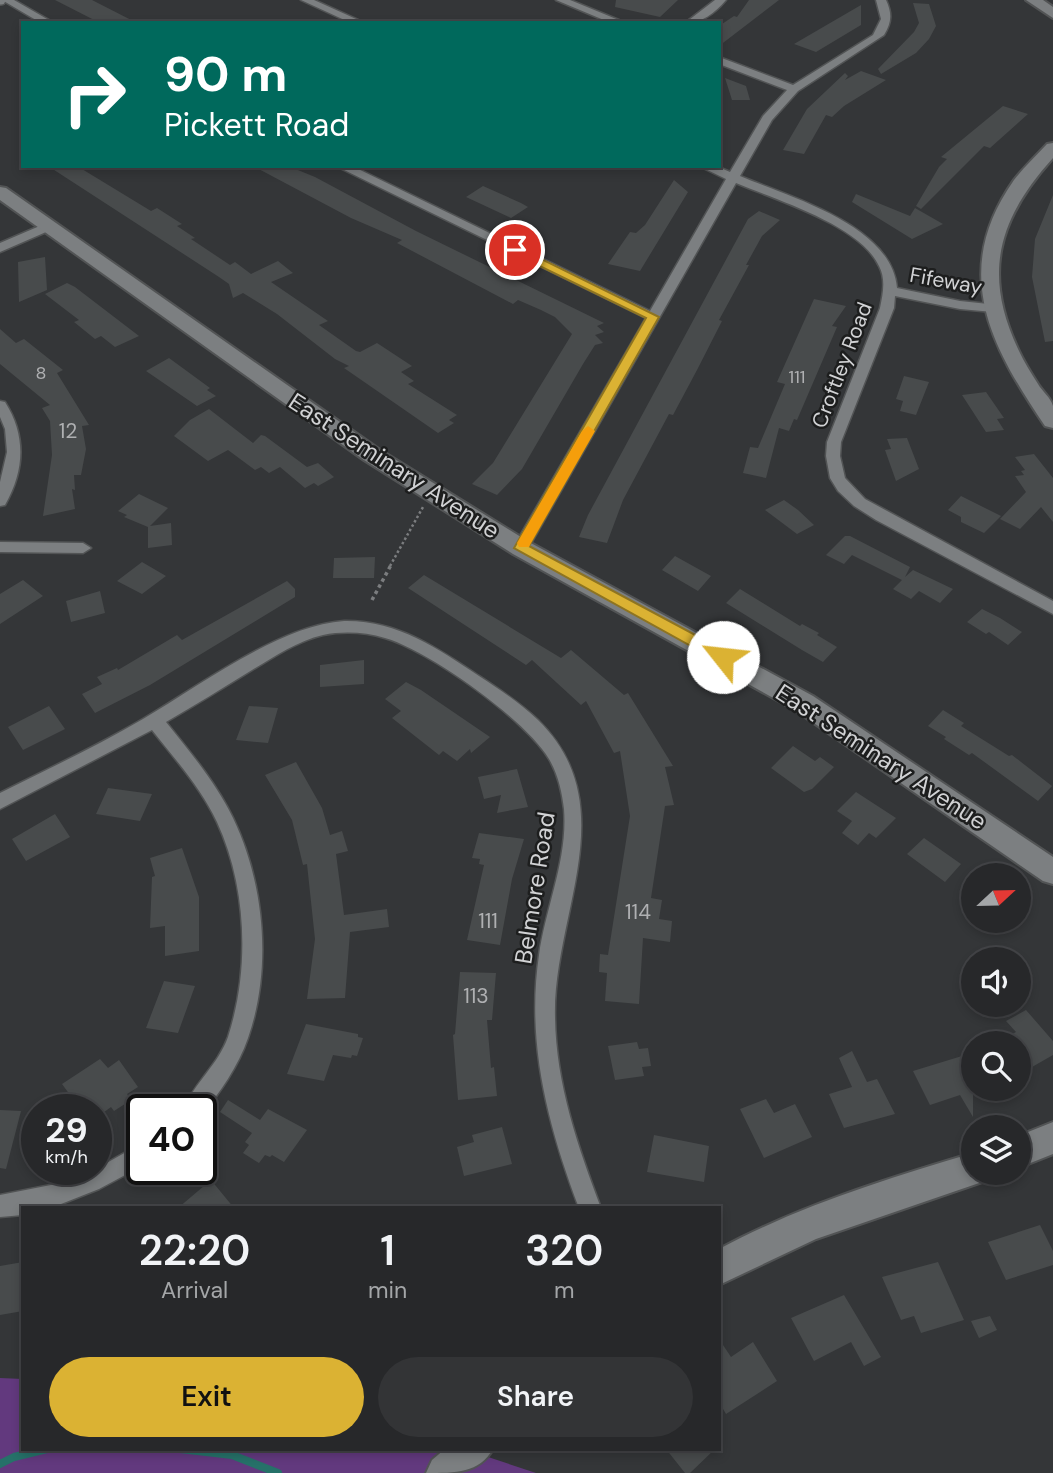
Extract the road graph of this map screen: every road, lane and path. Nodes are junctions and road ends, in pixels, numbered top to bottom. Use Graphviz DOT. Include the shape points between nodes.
graph roads {
  1 [pos="7,0"];
  2 [pos="306,0"];
  3 [pos="561,0"];
  4 [pos="721,0"];
  5 [pos="881,0"];
  6 [pos="1033,0"];
  7 [pos="1053,14"];
  8 [pos="45,21"];
  9 [pos="355,21"];
  10 [pos="616,21"];
  11 [pos="693,21"];
  12 [pos="721,61"];
  13 [pos="794,89"];
  14 [pos="1051,152"];
  15 [pos="346,168"];
  16 [pos="710,168"];
  17 [pos="734,178"];
  18 [pos="0,192"];
  19 [pos="49,226"];
  20 [pos="0,248"];
  21 [pos="892,291"];
  22 [pos="993,309"];
  23 [pos="653,317"];
  24 [pos="0,405"];
  25 [pos="1053,421"];
  26 [pos="0,501"];
  27 [pos="421,509"];
  28 [pos="0,547"];
  29 [pos="83,548"];
  30 [pos="521,548"];
  31 [pos="372,600"];
  32 [pos="1053,608"];
  33 [pos="154,720"];
  34 [pos="0,802"];
  35 [pos="1053,872"];
  36 [pos="206,1094"];
  37 [pos="1053,1138"];
  38 [pos="1031,1147"];
  39 [pos="126,1163"];
  40 [pos="961,1173"];
  41 [pos="0,1206"];
  42 [pos="589,1206"];
  43 [pos="721,1267"];
  44 [pos="472,1451"];
  45 [pos="446,1473"];
  1 -- 8 [label="street"];
  2 -- 9 [label="street"];
  3 -- 10 [label="street"];
  4 -- 11 [label="street"];
  5 -- 13 [label="street" via="887,19 877,37"];
  6 -- 7 [label="street"];
  12 -- 13 [label="street"];
  13 -- 17 [label="street" via="767,118"];
  14 -- 22 [label="street" via="1024,176 996,224 989,277"];
  15 -- 23 [label="street"];
  16 -- 17 [label="street, Croftley Road"];
  17 -- 21 [label="street, Croftley Road" via="849,228 885,265"];
  17 -- 23 [label="street"];
  18 -- 19 [label="street, East Seminary Avenue"];
  19 -- 20 [label="street"];
  19 -- 30 [label="street, East Seminary Avenue" via="372,456"];
  21 -- 22 [label="street, Fifeway"];
  21 -- 32 [label="street, Croftley Road" via="834,442 835,474 857,501 881,516"];
  22 -- 25 [label="street" via="1027,387"];
  23 -- 30 [label="street"];
  24 -- 26 [label="street" via="13,428 16,445"];
  27 -- 31 [label="path"];
  28 -- 29 [label="street"];
  30 -- 35 [label="street, East Seminary Avenue" via="804,703"];
  33 -- 34 [label="street, Belmore Road"];
  33 -- 36 [label="street" via="210,793 227,824 250,904 248,993 237,1038"];
  33 -- 42 [label="street, Belmore Road" via="302,635 345,627 391,632 410,640 515,708 536,727 562,763 574,813 549,954 544,1028 558,1119"];
  37 -- 38 [label="street"];
  39 -- 41 [label="street" via="52,1198"];
  40 -- 43 [label="street" via="811,1223"];
  44 -- 45 [label="street"];
}
